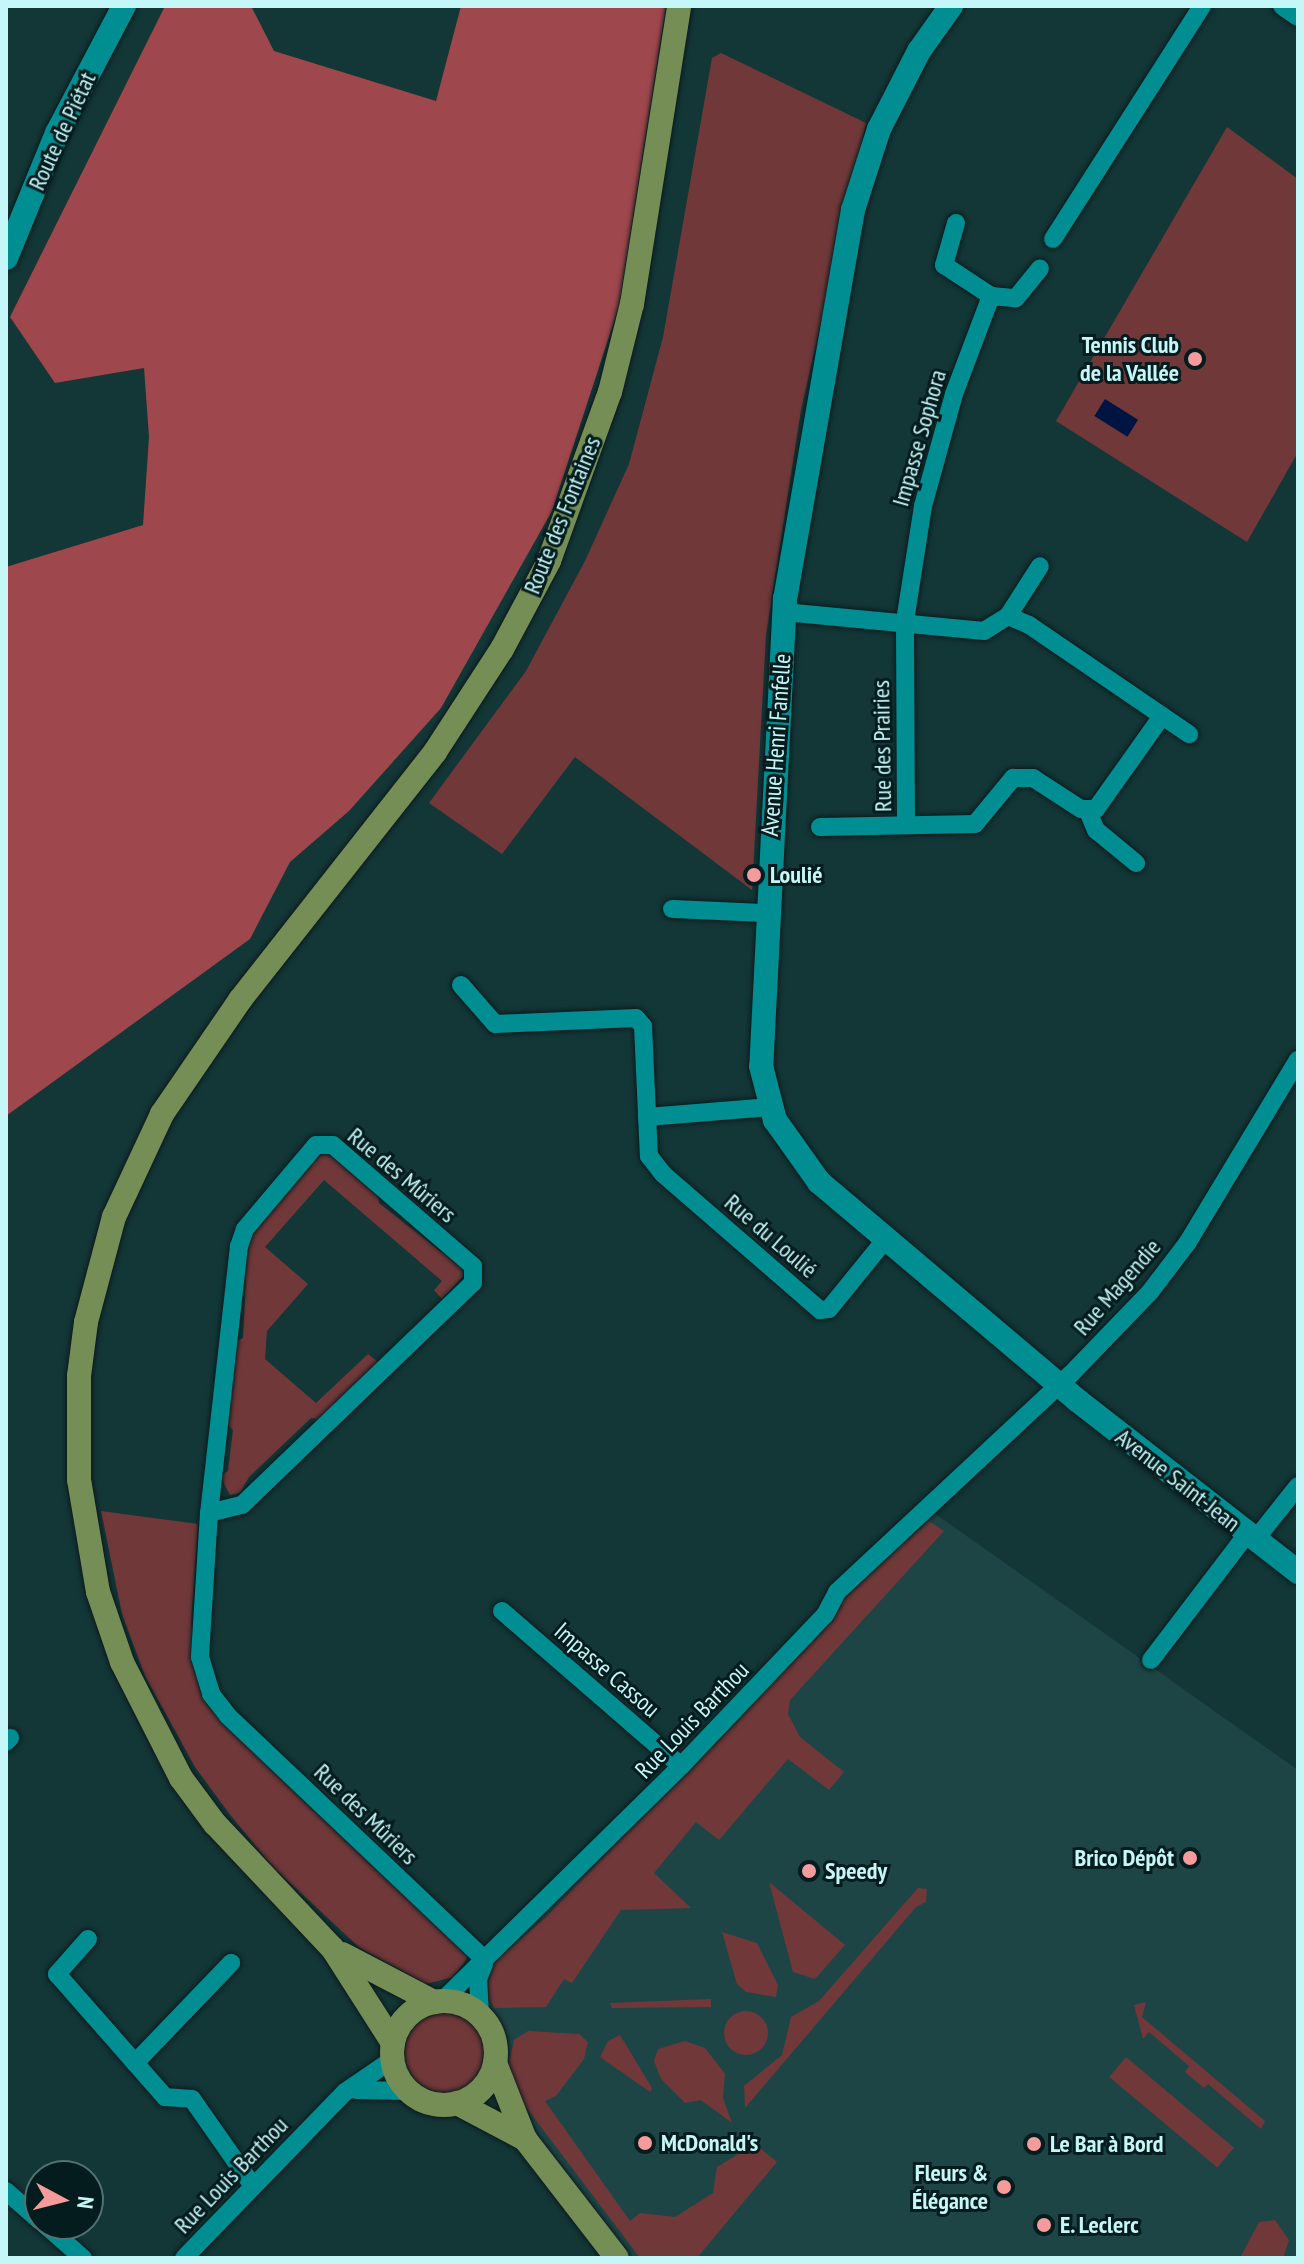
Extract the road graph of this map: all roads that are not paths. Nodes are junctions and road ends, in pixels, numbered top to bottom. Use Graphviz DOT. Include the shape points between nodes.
graph roads {
  1 [pos="124,6"];
  2 [pos="679,6"];
  3 [pos="951,6"];
  4 [pos="1202,6"];
  5 [pos="1282,6"];
  6 [pos="1298,17"];
  7 [pos="956,223"];
  8 [pos="1053,239"];
  9 [pos="6,258"];
  10 [pos="1040,268"];
  11 [pos="991,296"];
  12 [pos="1040,566"];
  13 [pos="784,612"];
  14 [pos="1008,616"];
  15 [pos="905,621"];
  16 [pos="1162,716"];
  17 [pos="1189,734"];
  18 [pos="1087,809"];
  19 [pos="906,822"];
  20 [pos="820,827"];
  21 [pos="1136,863"];
  22 [pos="672,909"];
  23 [pos="765,913"];
  24 [pos="461,985"];
  25 [pos="1298,1060"];
  26 [pos="771,1107"];
  27 [pos="647,1117"];
  28 [pos="885,1240"];
  29 [pos="1060,1384"];
  30 [pos="1298,1486"];
  31 [pos="927,1508"];
  32 [pos="209,1513"];
  33 [pos="1251,1537"];
  34 [pos="1298,1572"];
  35 [pos="502,1611"];
  36 [pos="1151,1660"];
  37 [pos="681,1766"];
  38 [pos="88,1939"];
  39 [pos="333,1949"];
  40 [pos="485,1960"];
  41 [pos="231,1963"];
  42 [pos="438,2002"];
  43 [pos="480,2015"];
  44 [pos="393,2051"];
  45 [pos="135,2063"];
  46 [pos="495,2063"];
  47 [pos="409,2091"];
  48 [pos="345,2092"];
  49 [pos="457,2103"];
  50 [pos="525,2139"];
  51 [pos="253,2186"];
  52 [pos="6,2191"];
  53 [pos="24,2206"];
  54 [pos="62,2240"];
  55 [pos="83,2258"];
  56 [pos="184,2258"];
  57 [pos="617,2258"];
  1 -- 9 [label="street, Route de Piétat" via="57,133"];
  2 -- 39 [label="main road, Route des Fontaines" via="632,304 610,392 549,561 502,649 435,752 278,953 162,1114 114,1217 86,1322 79,1376 79,1480 98,1592 148,1720 215,1824"];
  3 -- 13 [label="street, Avenue Henri Fanfelle" via="919,51 879,129 853,210"];
  4 -- 8 [label="street"];
  5 -- 6 [label="street"];
  7 -- 11 [label="street" via="944,265"];
  10 -- 11 [label="street" via="1016,298"];
  11 -- 15 [label="street, Impasse Sophora" via="954,394 923,506"];
  12 -- 14 [label="street"];
  13 -- 15 [label="street"];
  13 -- 23 [label="street, Avenue Henri Fanfelle"];
  14 -- 15 [label="street" via="984,631"];
  14 -- 16 [label="street"];
  15 -- 19 [label="street, Rue des Prairies"];
  16 -- 17 [label="street"];
  16 -- 18 [label="street" via="1096,809"];
  18 -- 19 [label="street, Rue des Prairies" via="1033,778 1013,778 975,824 931,829"];
  18 -- 21 [label="street" via="1096,830"];
  19 -- 20 [label="street"];
  22 -- 23 [label="street"];
  23 -- 26 [label="street, Avenue Henri Fanfelle" via="761,1066"];
  24 -- 27 [label="street, Rue du Loulié" via="495,1024 636,1018 643,1026"];
  25 -- 29 [label="street, Rue Magendie" via="1188,1242 1150,1292"];
  26 -- 27 [label="street"];
  26 -- 28 [label="street, Avenue Henri Fanfelle" via="803,1163"];
  27 -- 28 [label="street, Rue du Loulié" via="649,1156 663,1174 820,1310 829,1309"];
  28 -- 29 [label="street, Avenue Henri Fanfelle"];
  29 -- 31 [label="street, Rue Magendie"];
  29 -- 33 [label="street, Avenue Saint-Jean"];
  30 -- 33 [label="street"];
  31 -- 37 [label="street, Rue Louis Barthou" via="837,1592 825,1615"];
  32 -- 32 [label="street, Rue des Mûriers" via="239,1246 245,1229 316,1145 333,1145 473,1266 473,1283 242,1505"];
  32 -- 40 [label="street, Rue des Mûriers" via="199,1622 200,1657 211,1694"];
  33 -- 34 [label="street, Avenue Saint-Jean"];
  33 -- 36 [label="street"];
  35 -- 37 [label="street, Impasse Cassou"];
  37 -- 40 [label="street, Rue Louis Barthou"];
  38 -- 45 [label="street" via="57,1974"];
  39 -- 42 [label="main road"];
  39 -- 44 [label="main road"];
  40 -- 42 [label="street, Rue Louis Barthou"];
  40 -- 43 [label="street" via="478,1979"];
  41 -- 45 [label="street"];
  42 -- 43 [label="main road"];
  42 -- 44 [label="main road" via="408,2016"];
  43 -- 46 [label="main road" via="494,2038"];
  44 -- 47 [label="main road"];
  44 -- 48 [label="street, Rue Louis Barthou"];
  45 -- 51 [label="street" via="165,2097 192,2099"];
  46 -- 49 [label="main road" via="482,2089"];
  46 -- 50 [label="main road"];
  47 -- 48 [label="street" via="381,2087"];
  47 -- 49 [label="main road" via="440,2105"];
  48 -- 51 [label="street, Rue Louis Barthou"];
  49 -- 50 [label="main road"];
  50 -- 57 [label="main road"];
  51 -- 56 [label="street, Rue Louis Barthou"];
  52 -- 53 [label="street"];
  54 -- 55 [label="street"];
}
